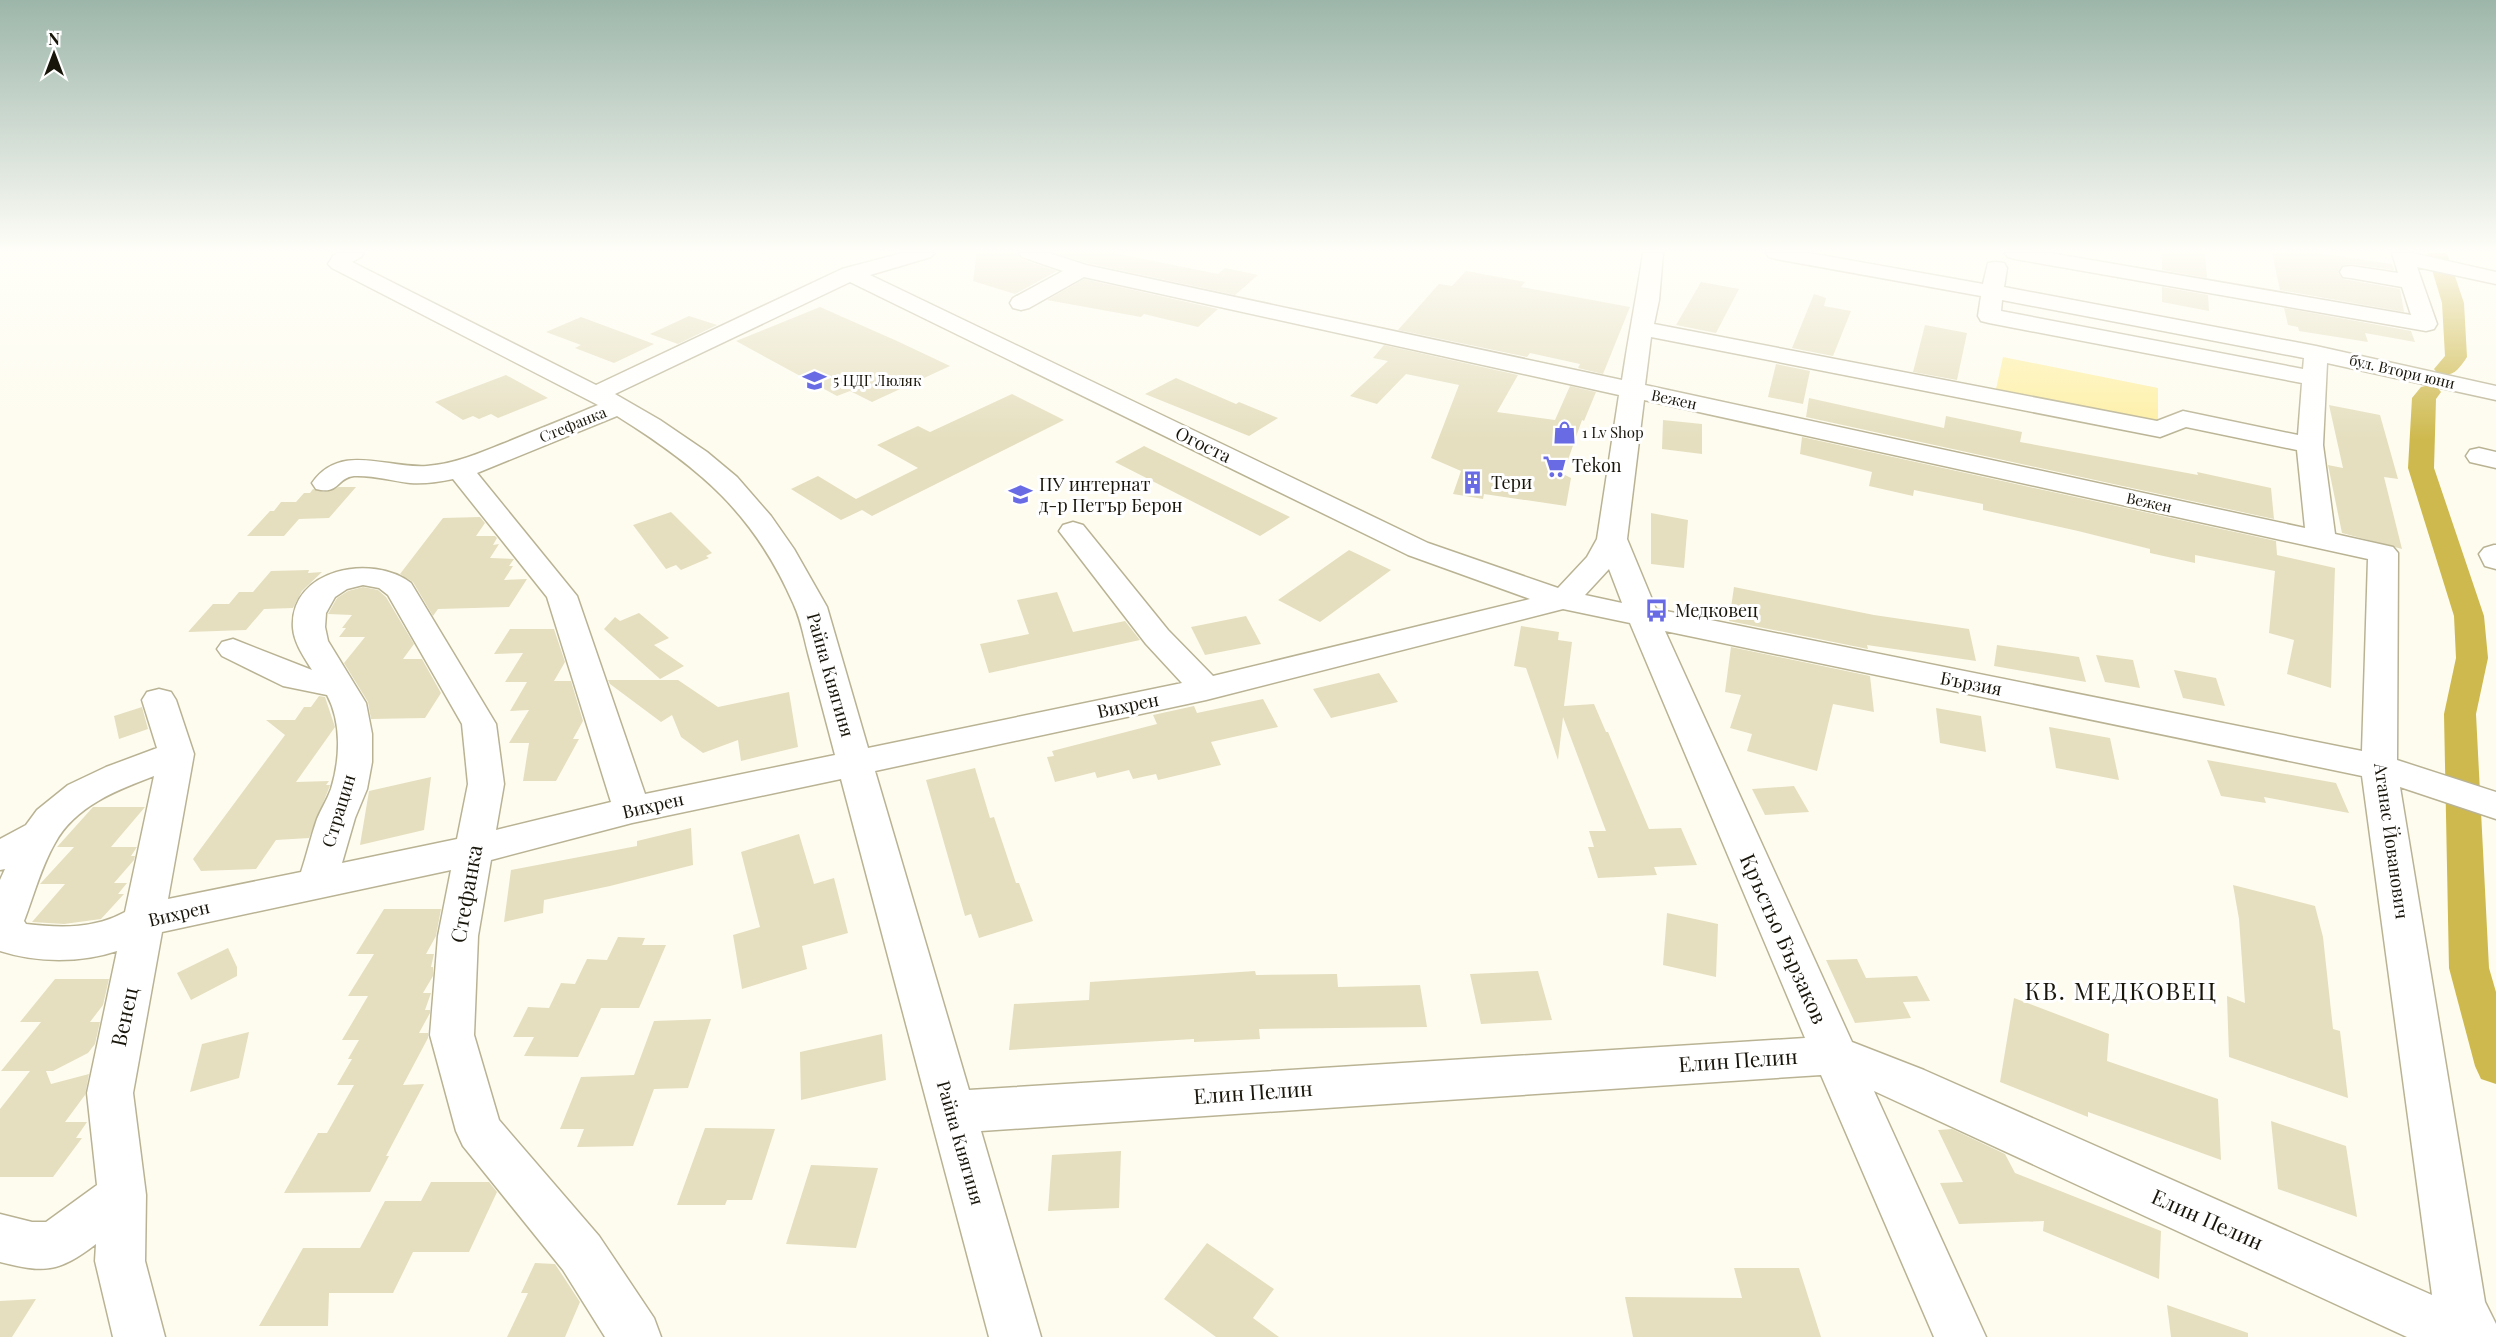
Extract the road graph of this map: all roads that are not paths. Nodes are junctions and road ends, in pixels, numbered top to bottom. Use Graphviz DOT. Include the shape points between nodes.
graph roads {
  1 [pos="440,315"];
  2 [pos="755,315"];
  3 [pos="952,315"];
  4 [pos="1288,315"];
  5 [pos="1644,315"];
  6 [pos="1989,315"];
  7 [pos="2376,315"];
  8 [pos="2424,315"];
  9 [pos="1641,328"];
  10 [pos="2314,365"];
  11 [pos="1632,391"];
  12 [pos="2493,398"];
  13 [pos="607,400"];
  14 [pos="2310,445"];
  15 [pos="460,470"];
  16 [pos="326,483"];
  17 [pos="1073,531"];
  18 [pos="1612,539"];
  19 [pos="2321,540"];
  20 [pos="2496,554"];
  21 [pos="2496,560"];
  22 [pos="1563,600"];
  23 [pos="1643,617"];
  24 [pos="233,649"];
  25 [pos="335,679"];
  26 [pos="1206,689"];
  27 [pos="159,700"];
  28 [pos="176,754"];
  29 [pos="855,762"];
  30 [pos="2379,767"];
  31 [pos="2496,806"];
  32 [pos="632,810"];
  33 [pos="40,835"];
  34 [pos="476,850"];
  35 [pos="0,856"];
  36 [pos="317,884"];
  37 [pos="145,920"];
  38 [pos="1834,1055"];
  39 [pos="952,1112"];
  40 [pos="122,1195"];
  41 [pos="0,1238"];
  42 [pos="139,1337"];
  43 [pos="635,1337"];
  44 [pos="1016,1337"];
  45 [pos="1960,1337"];
  46 [pos="2466,1337"];
  47 [pos="2475,1337"];
  1 -- 13 [label="street, Райна Княгиня"];
  2 -- 13 [label="street, Стефанка"];
  3 -- 22 [label="street, Огоста" via="1418,549"];
  4 -- 11 [label="street, Вежен"];
  5 -- 9 [label="street, Кръстьо Бързаков"];
  6 -- 10 [label="street, бул. Втори юни"];
  7 -- 8 [label="street" via="2426,324"];
  9 -- 11 [label="street, Кръстьо Бързаков"];
  9 -- 14 [label="street" via="2160,429 2183,419"];
  10 -- 12 [label="street, бул. Втори юни"];
  10 -- 14 [label="street"];
  11 -- 18 [label="street, Кръстьо Бързаков"];
  11 -- 19 [label="street, Вежен"];
  13 -- 15 [label="street, Стефанка"];
  13 -- 29 [label="street, Райна Княгиня" via="662,432 719,476 756,515 786,559 811,607"];
  14 -- 19 [label="street"];
  15 -- 16 [label="street, Стефанка" via="416,475 354,468 336,472"];
  15 -- 32 [label="street" via="562,596"];
  17 -- 26 [label="street" via="1157,637"];
  18 -- 22 [label="street, Кръстьо Бързаков" via="1600,561"];
  18 -- 23 [label="street, Кръстьо Бързаков"];
  19 -- 30 [label="street, Атанас Йованович" via="2383,553"];
  20 -- 21 [label="street"];
  22 -- 23 [label="street, Бързия"];
  22 -- 26 [label="street, Вихрен"];
  23 -- 30 [label="street, Бързия"];
  23 -- 38 [label="street, Кръстьо Бързаков"];
  24 -- 25 [label="street" via="295,678"];
  25 -- 34 [label="street, Стефанка" via="316,650 310,631 314,603 339,580 354,576 394,585 479,724 486,784"];
  25 -- 36 [label="street, Страцин" via="353,715 354,756 349,789"];
  26 -- 29 [label="street, Вихрен"];
  27 -- 28 [label="street, Венец"];
  28 -- 33 [label="street, Вихрен" via="73,799"];
  28 -- 37 [label="street, Венец"];
  29 -- 32 [label="street, Вихрен"];
  29 -- 39 [label="street, Райна Княгиня"];
  30 -- 31 [label="street, Бързия"];
  30 -- 47 [label="street, Атанас Йованович" via="2460,1308"];
  32 -- 34 [label="street, Вихрен"];
  33 -- 35 [label="street"];
  33 -- 37 [label="street, Вихрен" via="4,921 12,939 94,943 123,934"];
  34 -- 36 [label="street, Вихрен"];
  34 -- 43 [label="street, Стефанка" via="458,936 452,1035 479,1131 581,1253"];
  36 -- 37 [label="street, Вихрен"];
  37 -- 40 [label="street, Венец" via="110,1093"];
  38 -- 39 [label="street, Елин Пелин"];
  38 -- 45 [label="street, Кръстьо Бързаков"];
  38 -- 46 [label="street, Елин Пелин" via="1908,1084"];
  39 -- 44 [label="street, Райна Княгиня"];
  40 -- 41 [label="street" via="58,1242 45,1246"];
  40 -- 42 [label="street, Венец" via="120,1261"];
}
